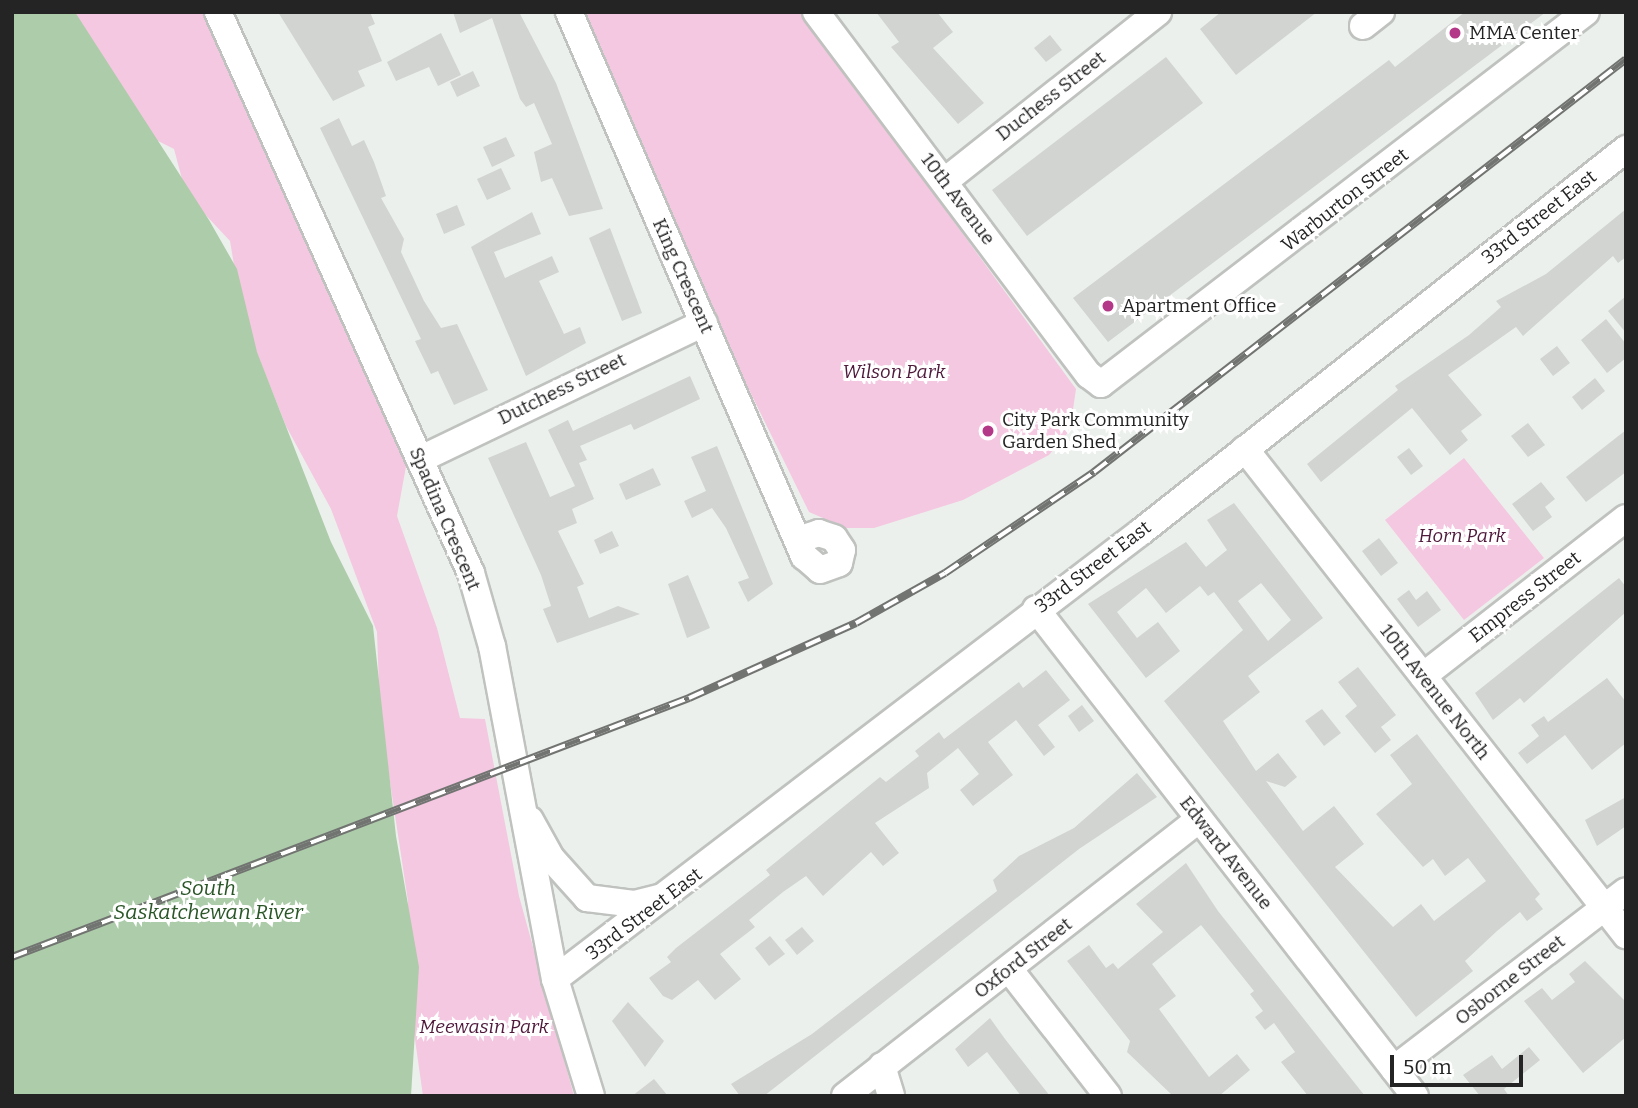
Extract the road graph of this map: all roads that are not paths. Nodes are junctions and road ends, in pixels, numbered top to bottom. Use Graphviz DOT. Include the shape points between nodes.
graph roads {
  1 [pos="218,12"];
  2 [pos="569,12"];
  3 [pos="816,12"];
  4 [pos="1158,12"];
  5 [pos="1586,12"];
  6 [pos="1623,157"];
  7 [pos="945,181"];
  8 [pos="704,323"];
  9 [pos="1101,384"];
  10 [pos="1245,449"];
  11 [pos="421,459"];
  12 [pos="1626,518"];
  13 [pos="801,539"];
  14 [pos="1036,609"];
  15 [pos="1423,676"];
  16 [pos="522,804"];
  17 [pos="1199,819"];
  18 [pos="1626,891"];
  19 [pos="668,896"];
  20 [pos="1605,907"];
  21 [pos="1626,934"];
  22 [pos="1009,969"];
  23 [pos="555,979"];
  24 [pos="882,1066"];
  25 [pos="1394,1069"];
  26 [pos="591,1096"];
  27 [pos="845,1096"];
  28 [pos="891,1096"];
  29 [pos="1108,1096"];
  30 [pos="1415,1096"];
  1 -- 11 [label="street, Spadina Crescent"];
  2 -- 8 [label="street, King Crescent"];
  3 -- 7 [label="street, 10th Avenue"];
  4 -- 7 [label="street, Duchess Street"];
  5 -- 9 [label="street, Warburton Street"];
  6 -- 10 [label="street, 33rd Street East"];
  7 -- 9 [label="street, 10th Avenue" via="1088,375"];
  8 -- 11 [label="street, Dutchess Street"];
  8 -- 13 [label="street, King Crescent"];
  10 -- 14 [label="street, 33rd Street East"];
  10 -- 15 [label="street, 10th Avenue North"];
  11 -- 16 [label="street, Spadina Crescent" via="478,597"];
  12 -- 15 [label="street, Empress Street"];
  14 -- 17 [label="street, Edward Avenue"];
  14 -- 19 [label="street, 33rd Street East"];
  15 -- 20 [label="street, 10th Avenue North"];
  16 -- 19 [label="street" via="551,858 587,898 634,904"];
  16 -- 23 [label="street, Spadina Crescent"];
  17 -- 22 [label="street, Oxford Street"];
  17 -- 25 [label="street, Edward Avenue"];
  18 -- 20 [label="street, Osborne Street"];
  19 -- 23 [label="street, 33rd Street East"];
  20 -- 21 [label="street, 10th Avenue North"];
  20 -- 25 [label="street, Osborne Street"];
  22 -- 24 [label="street, Oxford Street"];
  22 -- 29 [label="street"];
  23 -- 26 [label="street, Spadina Crescent"];
  24 -- 27 [label="street, Oxford Street"];
  24 -- 28 [label="street"];
  25 -- 30 [label="street, Edward Avenue"];
}
